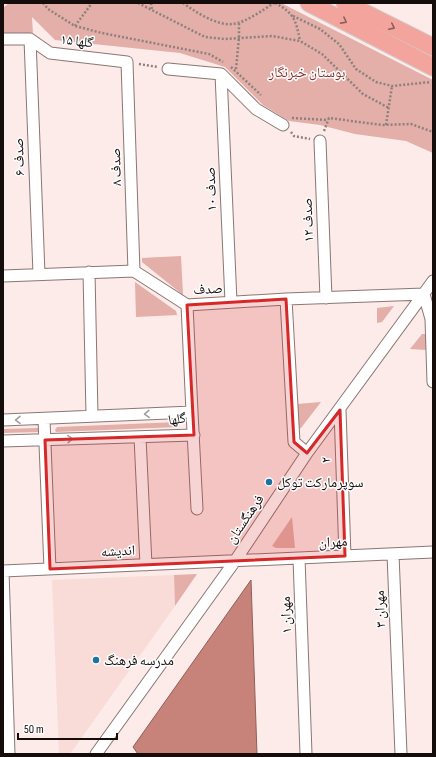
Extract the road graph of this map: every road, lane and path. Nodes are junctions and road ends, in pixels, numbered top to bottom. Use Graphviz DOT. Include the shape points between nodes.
graph roads {
  1 [pos="92,3"];
  2 [pos="138,3"];
  3 [pos="151,3"];
  4 [pos="183,3"];
  5 [pos="275,3"];
  6 [pos="309,3"];
  7 [pos="345,3"];
  8 [pos="152,11"];
  9 [pos="292,16"];
  10 [pos="238,22"];
  11 [pos="75,26"];
  12 [pos="239,37"];
  13 [pos="3,39"];
  14 [pos="30,39"];
  15 [pos="300,41"];
  16 [pos="433,48"];
  17 [pos="127,62"];
  18 [pos="433,67"];
  19 [pos="168,69"];
  20 [pos="236,69"];
  21 [pos="221,74"];
  22 [pos="433,82"];
  23 [pos="392,86"];
  24 [pos="389,108"];
  25 [pos="329,118"];
  26 [pos="283,125"];
  27 [pos="386,125"];
  28 [pos="433,132"];
  29 [pos="320,141"];
  30 [pos="134,271"];
  31 [pos="89,272"];
  32 [pos="39,274"];
  33 [pos="3,276"];
  34 [pos="433,281"];
  35 [pos="424,294"];
  36 [pos="286,298"];
  37 [pos="326,298"];
  38 [pos="231,302"];
  39 [pos="187,305"];
  40 [pos="433,382"];
  41 [pos="340,410"];
  42 [pos="192,412"];
  43 [pos="92,416"];
  44 [pos="44,419"];
  45 [pos="3,420"];
  46 [pos="194,435"];
  47 [pos="140,437"];
  48 [pos="45,440"];
  49 [pos="3,441"];
  50 [pos="307,453"];
  51 [pos="197,509"];
  52 [pos="433,552"];
  53 [pos="393,554"];
  54 [pos="345,556"];
  55 [pos="299,558"];
  56 [pos="235,561"];
  57 [pos="146,565"];
  58 [pos="50,569"];
  59 [pos="3,571"];
  60 [pos="9,754"];
  61 [pos="96,754"];
  62 [pos="306,754"];
  63 [pos="401,754"];
  1 -- 11 [label="path"];
  2 -- 8 [label="path"];
  3 -- 8 [label="path"];
  4 -- 10 [label="path" via="215,21 232,24"];
  5 -- 9 [label="path" via="289,10"];
  5 -- 10 [label="path"];
  6 -- 18 [label="main road, one-way"];
  7 -- 16 [label="main road, one-way"];
  8 -- 12 [label="path" via="205,37"];
  9 -- 15 [label="path" via="297,24"];
  9 -- 23 [label="path" via="320,29 339,44 356,69 376,82"];
  10 -- 12 [label="path"];
  12 -- 15 [label="path" via="272,36"];
  12 -- 20 [label="path"];
  13 -- 14 [label="street"];
  14 -- 17 [label="street, گلها ۱۵" via="50,53"];
  14 -- 32 [label="street, صدف ۶"];
  15 -- 24 [label="path" via="322,54 364,94"];
  17 -- 19 [label="path"];
  17 -- 30 [label="street, صدف ۸"];
  19 -- 21 [label="street"];
  21 -- 26 [label="street" via="256,109"];
  21 -- 38 [label="street, صدف ۱۰"];
  22 -- 23 [label="path"];
  23 -- 24 [label="path"];
  24 -- 27 [label="path"];
  25 -- 27 [label="path"];
  26 -- 29 [label="path" via="294,136"];
  27 -- 28 [label="path" via="411,124"];
  29 -- 37 [label="street, صدف ۱۲"];
  30 -- 31 [label="street"];
  30 -- 39 [label="street, صدف"];
  31 -- 32 [label="street"];
  31 -- 43 [label="street"];
  32 -- 33 [label="street"];
  34 -- 35 [label="street, فرهنگستان"];
  35 -- 37 [label="street, صدف"];
  35 -- 40 [label="street" via="431,320"];
  35 -- 41 [label="street, فرهنگستان"];
  36 -- 37 [label="street, صدف"];
  36 -- 38 [label="street, صدف"];
  36 -- 50 [label="street" via="294,442"];
  38 -- 39 [label="street, صدف"];
  39 -- 42 [label="street"];
  41 -- 50 [label="street, فرهنگستان"];
  41 -- 54 [label="street, ۲"];
  42 -- 43 [label="street, گلها, one-way"];
  42 -- 46 [label="street, گلها"];
  43 -- 44 [label="street, گلها"];
  44 -- 45 [label="street, گلها, one-way"];
  44 -- 48 [label="street"];
  46 -- 47 [label="street, گلها"];
  46 -- 51 [label="street"];
  48 -- 47 [label="street, گلها, one-way"];
  47 -- 57 [label="street"];
  48 -- 49 [label="street, گلها"];
  48 -- 58 [label="street"];
  50 -- 56 [label="street, فرهنگستان"];
  52 -- 53 [label="street, مهران"];
  53 -- 54 [label="street, مهران"];
  53 -- 63 [label="street, مهران ۳"];
  54 -- 55 [label="street, مهران"];
  55 -- 56 [label="street, مهران"];
  55 -- 62 [label="street, مهران ۱"];
  56 -- 57 [label="street, اندیشه"];
  56 -- 61 [label="street, فرهنگستان"];
  57 -- 58 [label="street, اندیشه"];
  58 -- 59 [label="street, اندیشه"];
  59 -- 60 [label="street"];
}
